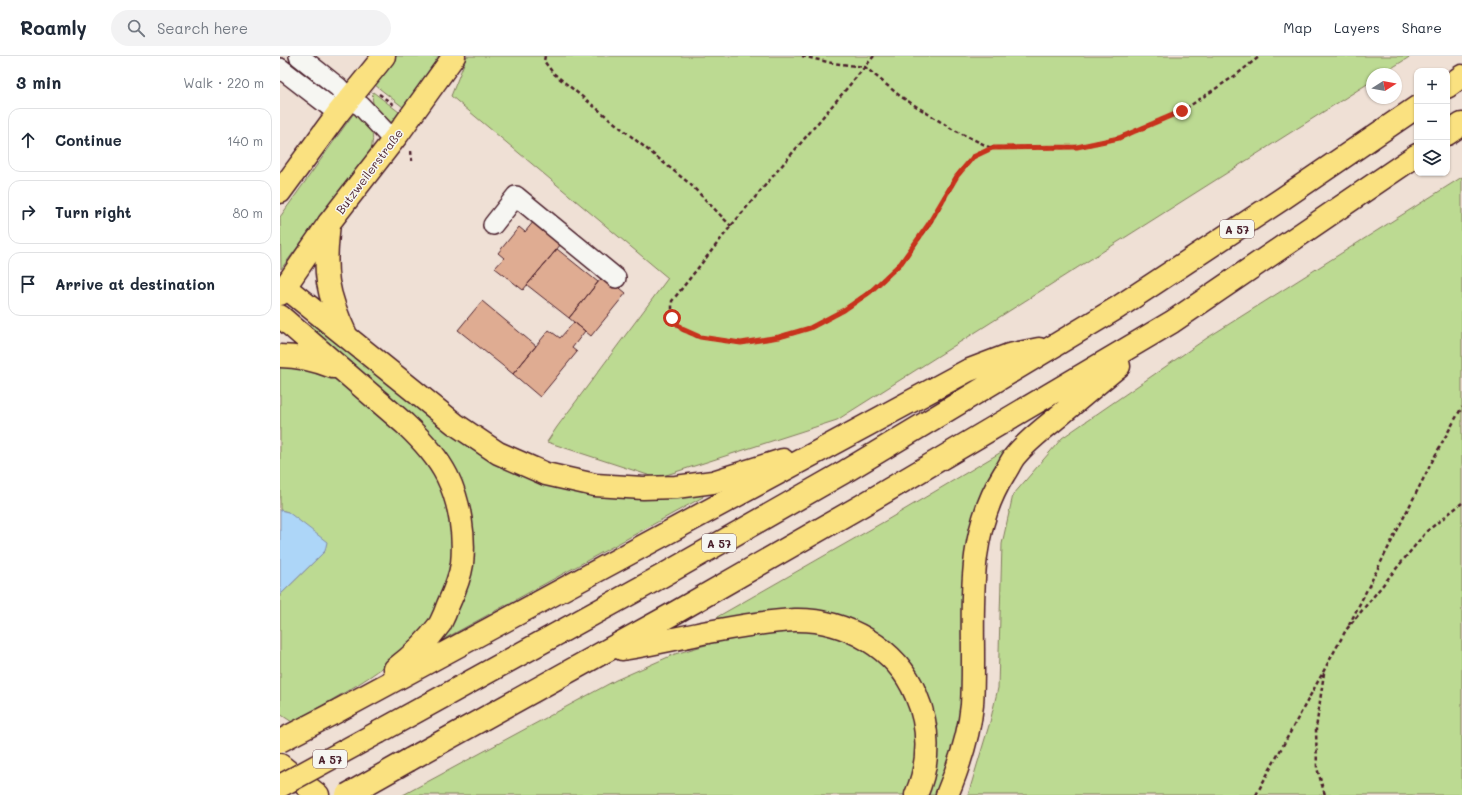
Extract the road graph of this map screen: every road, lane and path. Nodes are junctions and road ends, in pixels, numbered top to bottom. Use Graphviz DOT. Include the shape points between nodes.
graph roads {
  1 [pos="299,56"];
  2 [pos="384,56"];
  3 [pos="454,56"];
  4 [pos="545,56"];
  5 [pos="802,56"];
  6 [pos="874,56"];
  7 [pos="1260,56"];
  8 [pos="280,68"];
  9 [pos="865,68"];
  10 [pos="1462,76"];
  11 [pos="1450,85"];
  12 [pos="344,106"];
  13 [pos="1414,110"];
  14 [pos="1462,124"];
  15 [pos="1450,132"];
  16 [pos="393,140"];
  17 [pos="992,148"];
  18 [pos="1414,157"];
  19 [pos="280,192"];
  20 [pos="329,223"];
  21 [pos="493,225"];
  22 [pos="731,226"];
  23 [pos="616,278"];
  24 [pos="282,289"];
  25 [pos="280,316"];
  26 [pos="1172,322"];
  27 [pos="347,338"];
  28 [pos="1054,346"];
  29 [pos="280,356"];
  30 [pos="345,372"];
  31 [pos="1462,407"];
  32 [pos="834,444"];
  33 [pos="1462,503"];
  34 [pos="1346,630"];
  35 [pos="601,654"];
  36 [pos="1324,670"];
  37 [pos="332,714"];
  38 [pos="280,741"];
  39 [pos="280,765"];
  40 [pos="280,786"];
  41 [pos="318,795"];
  42 [pos="347,795"];
  43 [pos="916,795"];
  44 [pos="947,795"];
  45 [pos="1256,795"];
  46 [pos="1326,795"];
  1 -- 12 [label="street" via="338,87"];
  2 -- 12 [label="main road"];
  3 -- 16 [label="main road, Butzweilerstraße"];
  4 -- 22 [label="path" via="544,61 553,73 690,184"];
  5 -- 9 [label="path"];
  6 -- 9 [label="path"];
  7 -- 17 [label="path" via="1182,111 1119,138 1077,147"];
  8 -- 12 [label="street"];
  9 -- 17 [label="path" via="900,96 952,129"];
  9 -- 22 [label="path"];
  10 -- 11 [label="main road"];
  12 -- 16 [label="street" via="361,106"];
  12 -- 19 [label="main road"];
  13 -- 28 [label="main road, A 57" via="1117,308"];
  14 -- 15 [label="main road"];
  16 -- 20 [label="main road, Butzweilerstraße"];
  17 -- 22 [label="path" via="973,157 957,176 928,225 901,263 870,292 844,310 810,328 779,337 741,343 700,337 682,329 672,318 672,301"];
  18 -- 26 [label="main road"];
  20 -- 24 [label="main road, Butzweilerstraße"];
  20 -- 27 [label="main road" via="328,282 337,316"];
  21 -- 23 [label="street" via="516,196"];
  24 -- 27 [label="main road"];
  25 -- 30 [label="main road"];
  26 -- 35 [label="main road" via="861,506"];
  26 -- 44 [label="main road" via="1040,432 1015,456 995,488 976,549 972,705 969,728 961,759"];
  27 -- 32 [label="main road" via="455,424 498,453 528,467 570,480 595,485 643,488 713,482"];
  28 -- 32 [label="main road" via="1010,355 967,371"];
  28 -- 40 [label="main road, A 57, bridge" via="833,479"];
  29 -- 30 [label="main road" via="296,356 318,361"];
  30 -- 37 [label="main road" via="406,424 438,460 454,494 463,548 453,594 440,623 428,639 412,657"];
  31 -- 34 [label="path"];
  32 -- 37 [label="main road"];
  33 -- 34 [label="path" via="1427,531"];
  34 -- 36 [label="path"];
  35 -- 42 [label="main road, bridge"];
  35 -- 43 [label="main road" via="764,622 796,620 829,624 852,632 872,642 894,661 907,678 919,701 924,717 927,749 924,773"];
  36 -- 45 [label="path"];
  36 -- 46 [label="path" via="1316,728 1317,768"];
  37 -- 38 [label="main road, bridge"];
  39 -- 41 [label="main road"];
}
